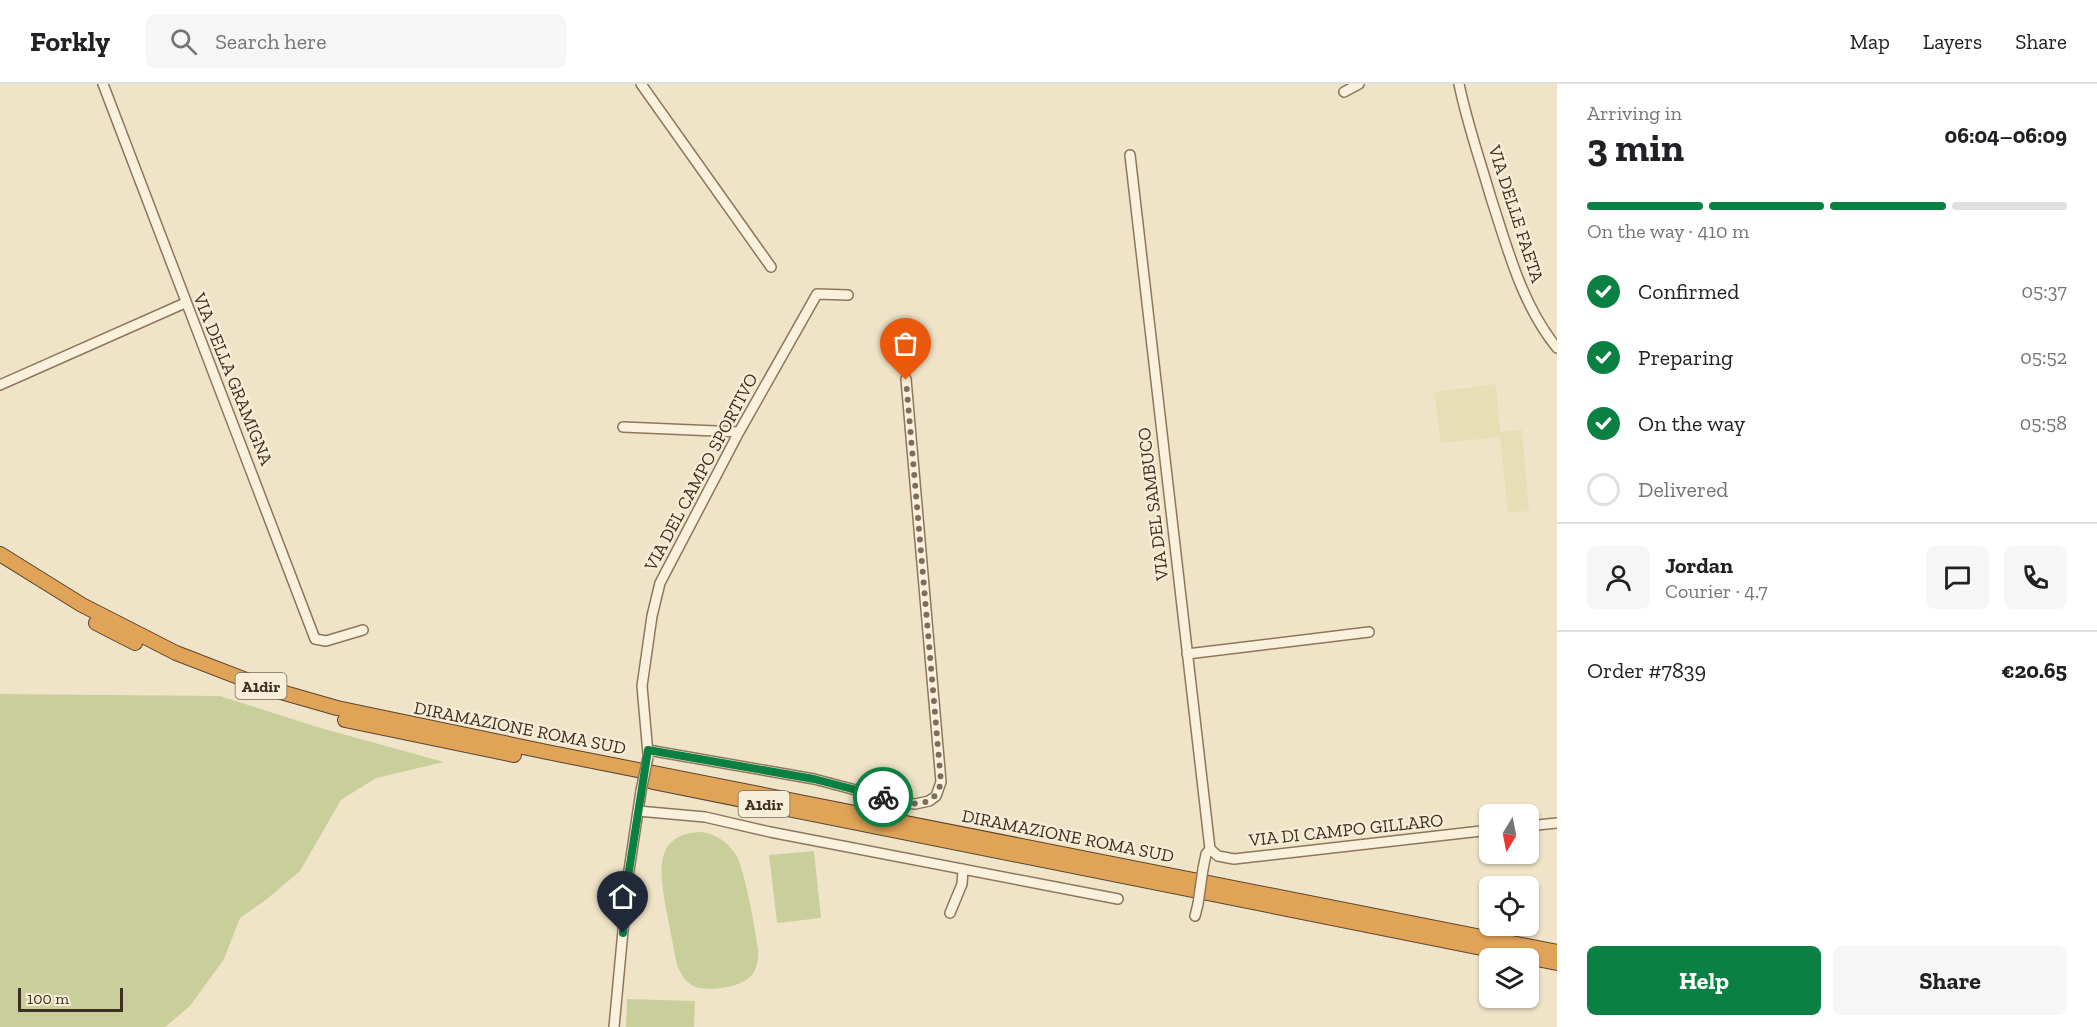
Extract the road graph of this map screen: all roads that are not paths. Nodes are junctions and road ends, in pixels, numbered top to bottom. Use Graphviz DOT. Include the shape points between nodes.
graph roads {
  1 [pos="103,84"];
  2 [pos="641,84"];
  3 [pos="1359,84"];
  4 [pos="1459,84"];
  5 [pos="1344,92"];
  6 [pos="1130,154"];
  7 [pos="771,267"];
  8 [pos="848,295"];
  9 [pos="185,303"];
  10 [pos="1557,348"];
  11 [pos="906,380"];
  12 [pos="0,385"];
  13 [pos="623,427"];
  14 [pos="739,432"];
  15 [pos="0,554"];
  16 [pos="0,564"];
  17 [pos="363,630"];
  18 [pos="1369,632"];
  19 [pos="1187,654"];
  20 [pos="648,753"];
  21 [pos="638,812"];
  22 [pos="1557,823"];
  23 [pos="1539,825"];
  24 [pos="1479,832"];
  25 [pos="1210,849"];
  26 [pos="963,869"];
  27 [pos="1119,899"];
  28 [pos="950,913"];
  29 [pos="1195,916"];
  30 [pos="1557,952"];
  31 [pos="1557,963"];
  32 [pos="614,1027"];
  1 -- 9 [label="street, VIA DELLA GRAMIGNA"];
  2 -- 7 [label="street"];
  3 -- 5 [label="street"];
  4 -- 10 [label="street, VIA DELLE FAETA" via="1512,266 1530,307"];
  6 -- 19 [label="street, VIA DEL SAMBUCO"];
  8 -- 14 [label="street, VIA DEL CAMPO SPORTIVO" via="817,294"];
  9 -- 12 [label="street"];
  9 -- 17 [label="street, VIA DELLA GRAMIGNA" via="315,639 326,641"];
  11 -- 20 [label="street" via="941,782 936,796 922,803 905,803 814,779"];
  13 -- 14 [label="street"];
  14 -- 20 [label="street, VIA DEL CAMPO SPORTIVO" via="657,594 642,686"];
  15 -- 30 [label="highway, DIRAMAZIONE ROMA SUD / A1dir" via="82,605 176,653 267,688 337,708"];
  16 -- 31 [label="highway, DIRAMAZIONE ROMA SUD / A1dir" via="77,613 151,651 224,682 339,718"];
  18 -- 19 [label="street"];
  19 -- 25 [label="street, VIA DEL SAMBUCO"];
  20 -- 21 [label="street, VIA DEL CAMPO SPORTIVO, bridge"];
  21 -- 26 [label="street" via="705,817"];
  21 -- 32 [label="street, VIA DEL CAMPO SPORTIVO"];
  22 -- 23 [label="street"];
  24 -- 25 [label="street, VIA DI CAMPO GILLARO" via="1234,859 1218,856"];
  25 -- 29 [label="street, bridge"];
  26 -- 27 [label="street"];
  26 -- 28 [label="street" via="961,889"];
}
